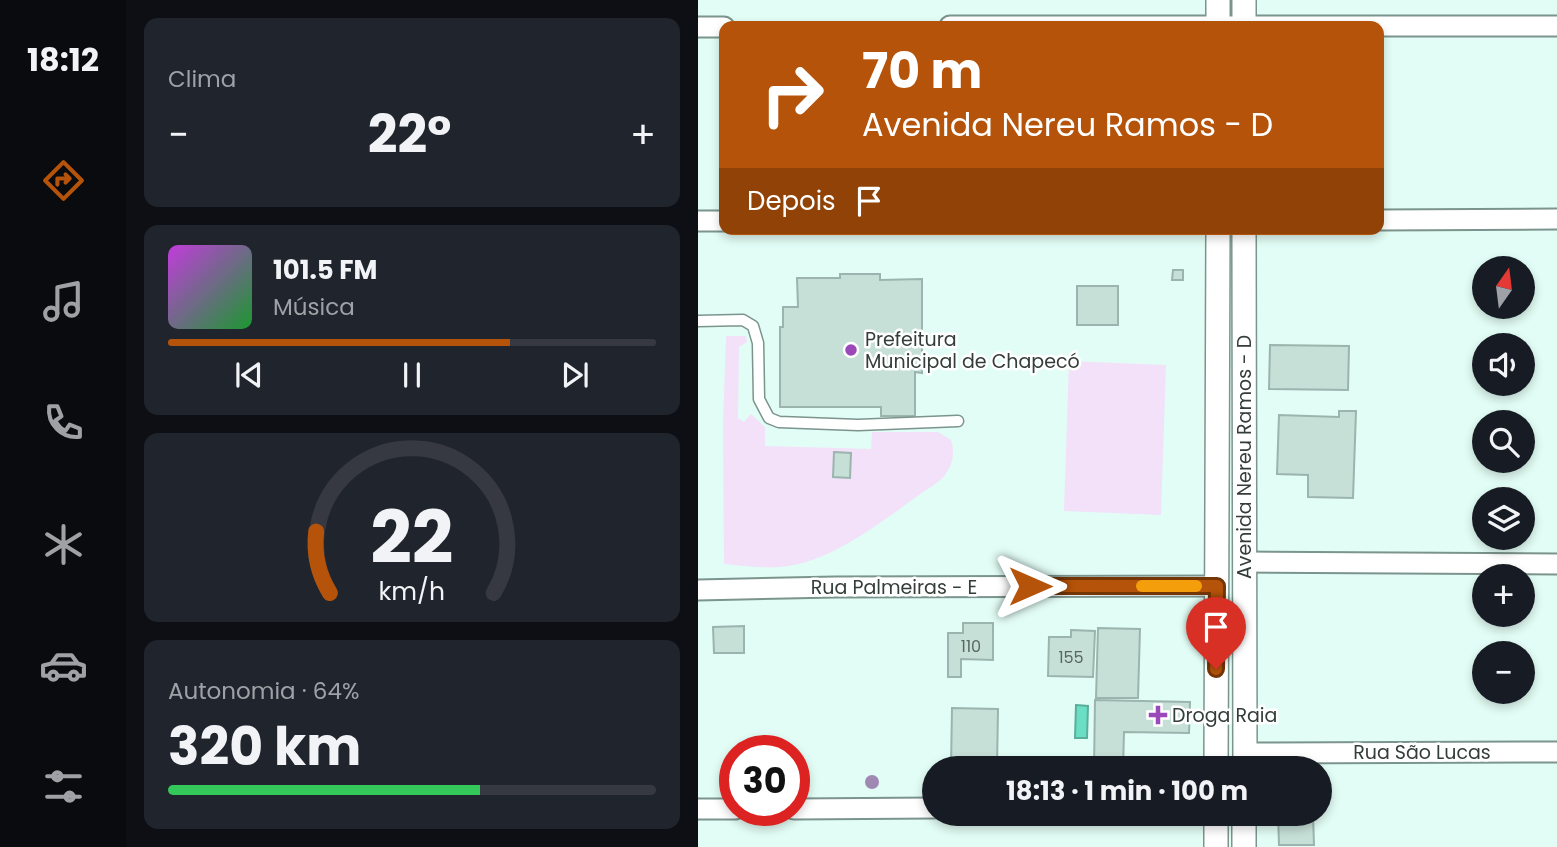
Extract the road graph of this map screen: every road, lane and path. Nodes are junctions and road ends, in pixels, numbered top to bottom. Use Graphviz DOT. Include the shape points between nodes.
graph roads {
  1 [pos="1218,0"];
  2 [pos="1244,0"];
  3 [pos="1218,21"];
  4 [pos="1243,21"];
  5 [pos="1384,25"];
  6 [pos="1557,26"];
  7 [pos="698,27"];
  8 [pos="719,27"];
  9 [pos="1557,219"];
  10 [pos="1384,220"];
  11 [pos="698,221"];
  12 [pos="719,221"];
  13 [pos="1218,235"];
  14 [pos="1244,235"];
  15 [pos="698,321"];
  16 [pos="958,421"];
  17 [pos="1244,562"];
  18 [pos="1557,564"];
  19 [pos="1217,586"];
  20 [pos="698,590"];
  21 [pos="1557,752"];
  22 [pos="1216,756"];
  23 [pos="1245,756"];
  24 [pos="1332,758"];
  25 [pos="922,808"];
  26 [pos="698,809"];
  27 [pos="719,809"];
  28 [pos="810,809"];
  29 [pos="1216,826"];
  30 [pos="1245,826"];
  31 [pos="1216,847"];
  32 [pos="1244,847"];
  1 -- 3 [label="street"];
  2 -- 4 [label="street"];
  5 -- 6 [label="street"];
  7 -- 8 [label="street"];
  9 -- 10 [label="street"];
  11 -- 12 [label="street"];
  13 -- 19 [label="street, Avenida Nereu Ramos - D"];
  14 -- 17 [label="street, Avenida Nereu Ramos - D"];
  15 -- 16 [label="lane" via="743,320 753,326 758,343 759,399 769,418 779,422"];
  17 -- 18 [label="street"];
  17 -- 23 [label="street, Avenida Nereu Ramos - D"];
  19 -- 20 [label="street, Rua Palmeiras - E"];
  19 -- 22 [label="street, Avenida Nereu Ramos - D"];
  21 -- 24 [label="street, Rua São Lucas"];
  25 -- 28 [label="street"];
  26 -- 27 [label="street"];
  29 -- 31 [label="street"];
  30 -- 32 [label="street"];
}
